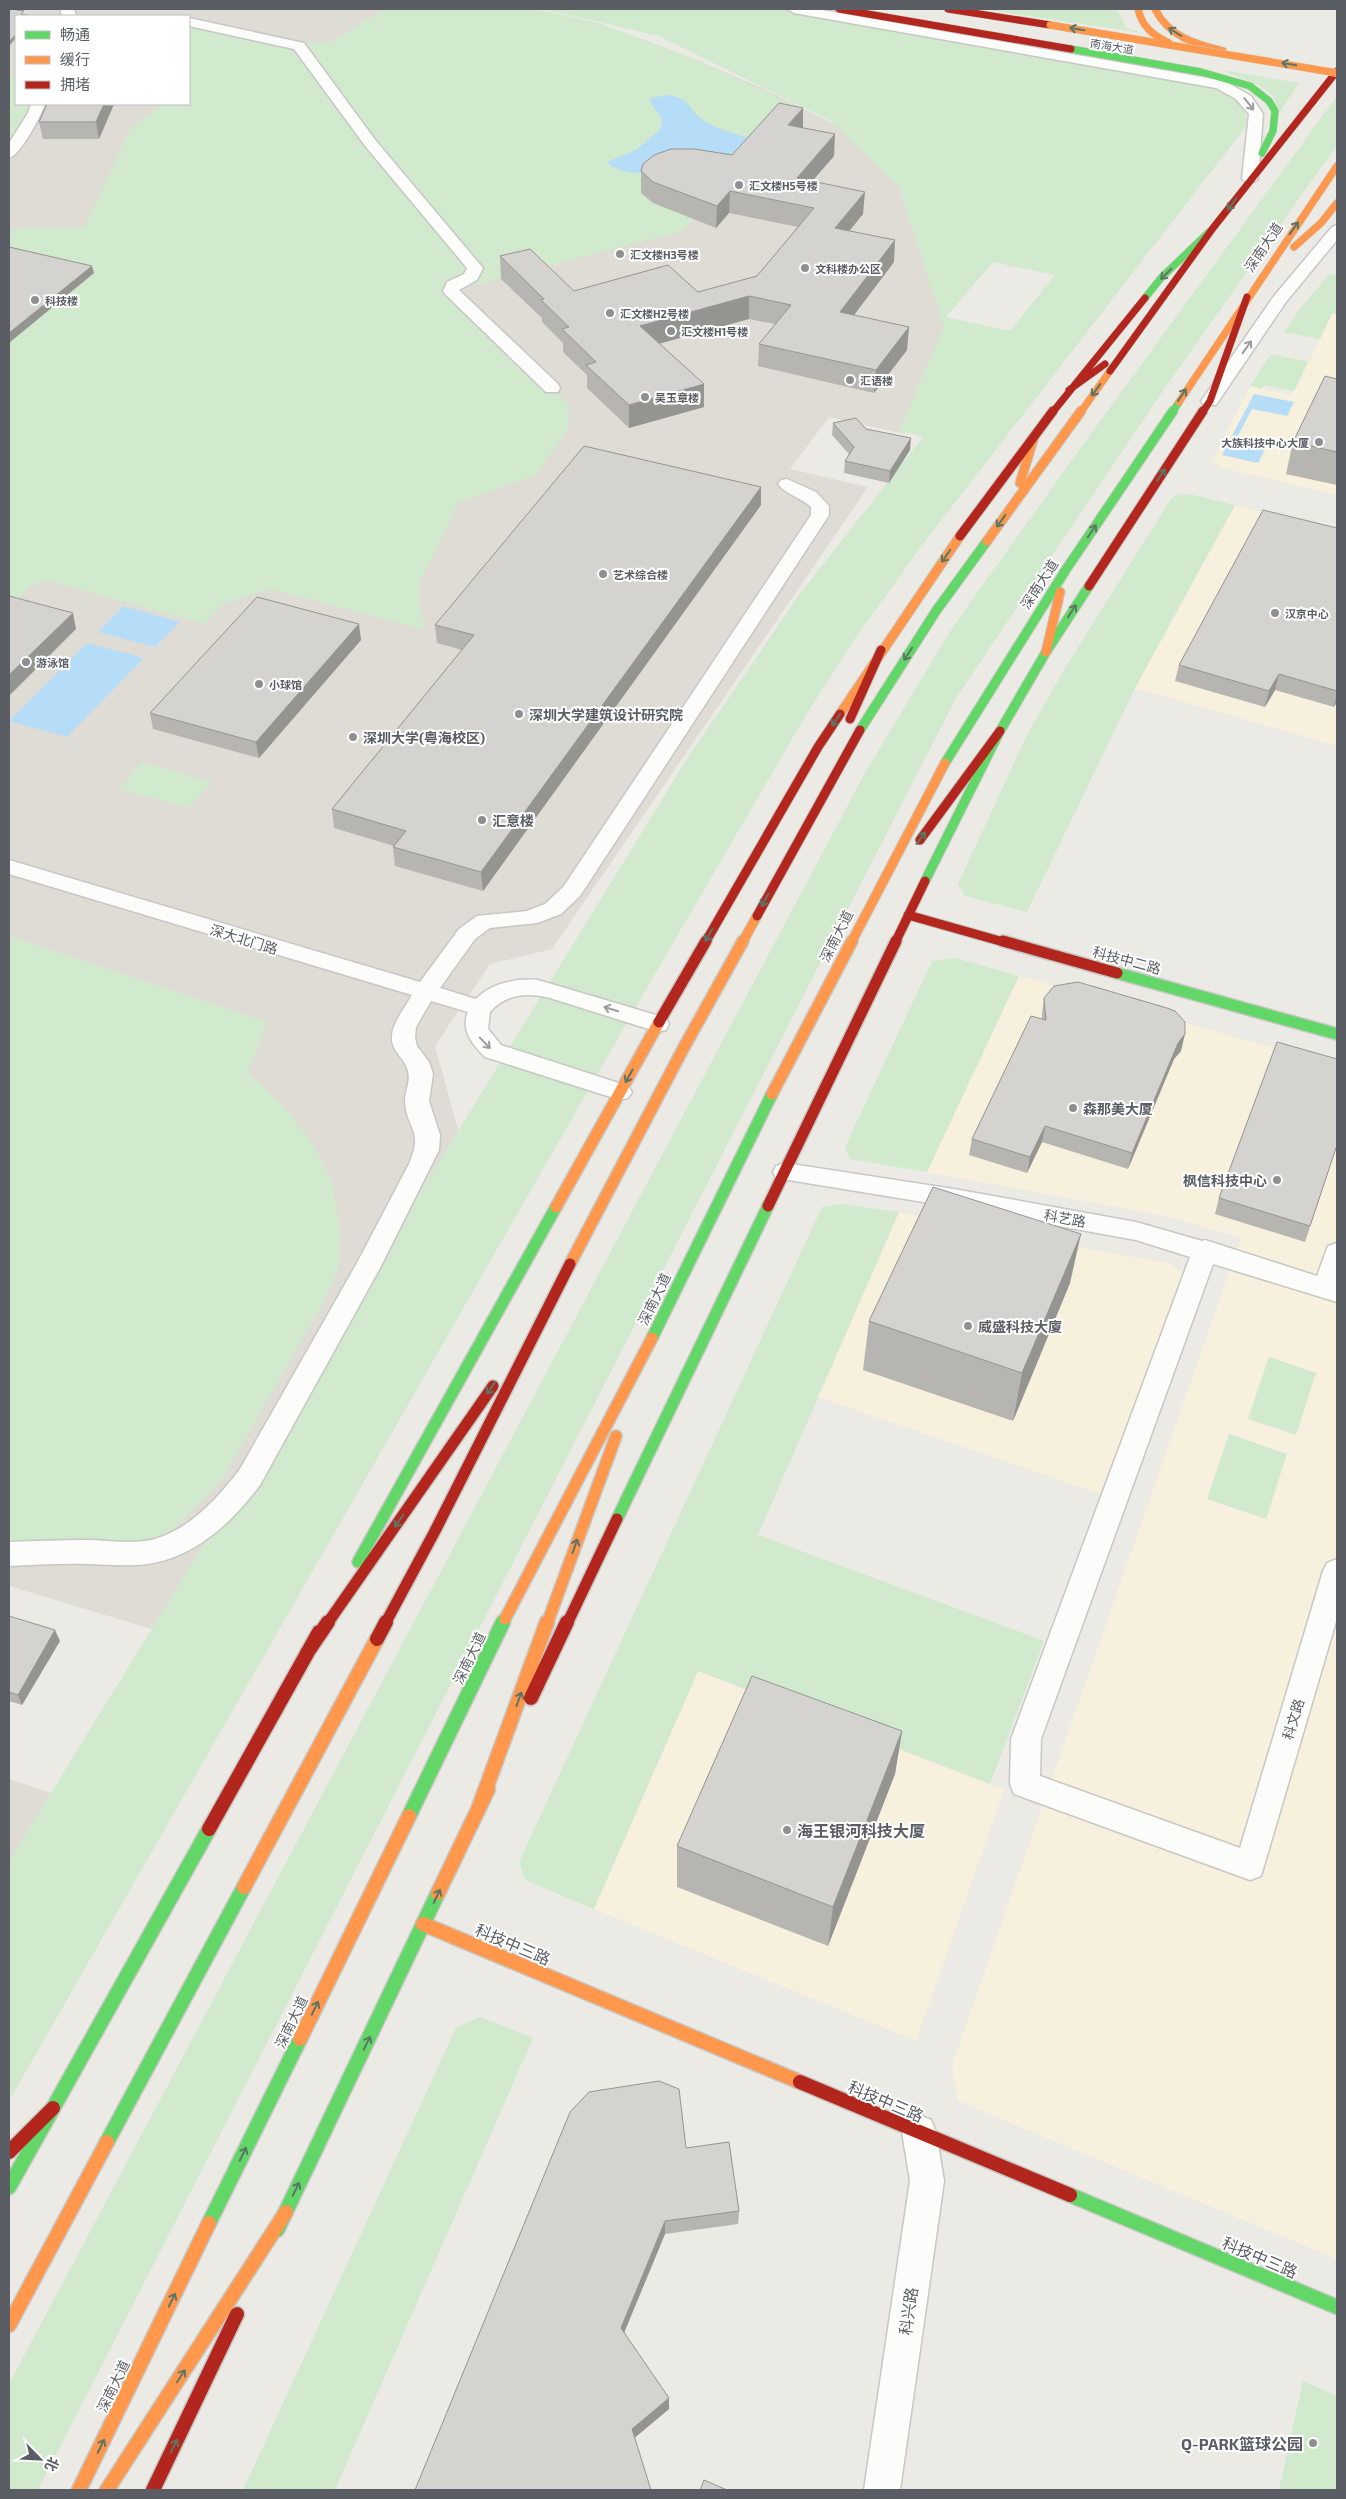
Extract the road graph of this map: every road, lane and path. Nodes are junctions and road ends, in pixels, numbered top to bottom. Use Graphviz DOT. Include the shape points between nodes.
graph roads {
  1 [pos="794,9"];
  2 [pos="839,9"];
  3 [pos="886,9"];
  4 [pos="948,9"];
  5 [pos="1138,9"];
  6 [pos="1156,9"];
  7 [pos="190,22"];
  8 [pos="1036,38"];
  9 [pos="1254,58"];
  10 [pos="1224,65"];
  11 [pos="1337,72"];
  12 [pos="1337,84"];
  13 [pos="38,105"];
  14 [pos="9,154"];
  15 [pos="1337,166"];
  16 [pos="1250,180"];
  17 [pos="1337,203"];
  18 [pos="1214,228"];
  19 [pos="1337,230"];
  20 [pos="1260,278"];
  21 [pos="1247,297"];
  22 [pos="1125,350"];
  23 [pos="552,388"];
  24 [pos="1069,390"];
  25 [pos="1210,402"];
  26 [pos="1034,437"];
  27 [pos="787,484"];
  28 [pos="1013,506"];
  29 [pos="1065,571"];
  30 [pos="881,650"];
  31 [pos="1046,652"];
  32 [pos="844,731"];
  33 [pos="1000,731"];
  34 [pos="836,749"];
  35 [pos="9,867"];
  36 [pos="778,875"];
  37 [pos="908,916"];
  38 [pos="862,919"];
  39 [pos="425,992"];
  40 [pos="480,1008"];
  41 [pos="658,1024"];
  42 [pos="1337,1034"];
  43 [pos="620,1092"];
  44 [pos="785,1172"];
  45 [pos="1205,1250"];
  46 [pos="1337,1253"];
  47 [pos="1332,1290"];
  48 [pos="549,1305"];
  49 [pos="654,1335"];
  50 [pos="9,1554"];
  51 [pos="1337,1571"];
  52 [pos="307,1653"];
  53 [pos="478,1810"];
  54 [pos="423,1924"];
  55 [pos="53,2108"];
  56 [pos="919,2132"];
  57 [pos="9,2152"];
  58 [pos="9,2187"];
  59 [pos="286,2212"];
  60 [pos="1337,2307"];
  61 [pos="9,2325"];
  62 [pos="79,2490"];
  63 [pos="107,2490"];
  64 [pos="152,2490"];
  65 [pos="882,2490"];
  1 -- 16 [label="street, one-way" via="1220,84 1252,104 1256,114"];
  2 -- 8 [label="main road"];
  3 -- 8 [label="main road, 南海大道"];
  9 -- 4 [label="main road, 南海大道, one-way, bridge"];
  5 -- 10 [label="main road, bridge" via="1142,22 1161,39"];
  9 -- 6 [label="main road, one-way, bridge" via="1211,48 1181,36 1161,21"];
  7 -- 23 [label="street" via="299,46 371,144 475,268 471,276 453,285 451,291"];
  8 -- 10 [label="main road, 南海大道"];
  8 -- 16 [label="main road" via="1225,78 1250,87 1267,99 1276,123"];
  11 -- 9 [label="main road, 南海大道, one-way, bridge"];
  10 -- 12 [label="main road, 南海大道"];
  11 -- 16 [label="main road"];
  13 -- 14 [label="street"];
  20 -- 15 [label="main road, 深南大道, one-way"];
  16 -- 18 [label="main road, one-way"];
  17 -- 20 [label="main road" via="1321,223"];
  18 -- 22 [label="main road"];
  18 -- 24 [label="main road, one-way" via="1161,278"];
  25 -- 19 [label="street, one-way" via="1280,299"];
  20 -- 21 [label="main road, 深南大道"];
  21 -- 25 [label="main road"];
  29 -- 21 [label="main road, 深南大道, one-way"];
  22 -- 24 [label="main road"];
  22 -- 28 [label="main road, one-way"];
  24 -- 26 [label="main road"];
  31 -- 25 [label="main road, one-way"];
  26 -- 28 [label="main road"];
  26 -- 30 [label="main road, one-way" via="951,548"];
  27 -- 39 [label="street" via="810,496 820,506 820,515 572,891 553,909 530,918 485,921 467,934"];
  28 -- 36 [label="main road, one-way" via="936,611 870,714"];
  29 -- 31 [label="main road"];
  29 -- 38 [label="main road, 深南大道" via="958,739"];
  30 -- 32 [label="main road"];
  30 -- 41 [label="main road, one-way" via="818,747"];
  31 -- 33 [label="main road"];
  33 -- 37 [label="main road"];
  38 -- 33 [label="main road, one-way"];
  34 -- 36 [label="main road"];
  35 -- 39 [label="street, 深大北门路"];
  36 -- 48 [label="main road, one-way"];
  37 -- 42 [label="main road, 科技中二路"];
  37 -- 44 [label="main road"];
  38 -- 49 [label="main road, 深南大道" via="742,1152"];
  39 -- 40 [label="street, 深大北门路"];
  39 -- 50 [label="street" via="402,1038 421,1074 417,1101 428,1135 427,1150 352,1294 237,1497 185,1537 155,1551"];
  41 -- 40 [label="street, one-way" via="535,988 510,989"];
  40 -- 43 [label="street, one-way" via="475,1018 477,1035 493,1051"];
  41 -- 43 [label="main road, one-way"];
  43 -- 52 [label="main road"];
  44 -- 45 [label="street, 科艺路" via="1136,1231"];
  44 -- 53 [label="main road"];
  45 -- 47 [label="street, 科艺路"];
  45 -- 51 [label="street, 科文路" via="1026,1739 1025,1784 1250,1866"];
  46 -- 47 [label="street"];
  48 -- 52 [label="main road, one-way"];
  48 -- 61 [label="main road" via="436,1531"];
  53 -- 49 [label="main road, one-way"];
  62 -- 49 [label="main road, 深南大道, one-way" via="531,1566"];
  52 -- 55 [label="main road"];
  54 -- 53 [label="main road, one-way"];
  54 -- 56 [label="main road, 科技中三路"];
  59 -- 54 [label="main road, one-way"];
  55 -- 57 [label="main road"];
  55 -- 58 [label="main road"];
  56 -- 60 [label="main road, 科技中三路"];
  56 -- 65 [label="street, 科兴路" via="927,2181"];
  63 -- 59 [label="main road, one-way"];
  64 -- 59 [label="main road, one-way"];
}
